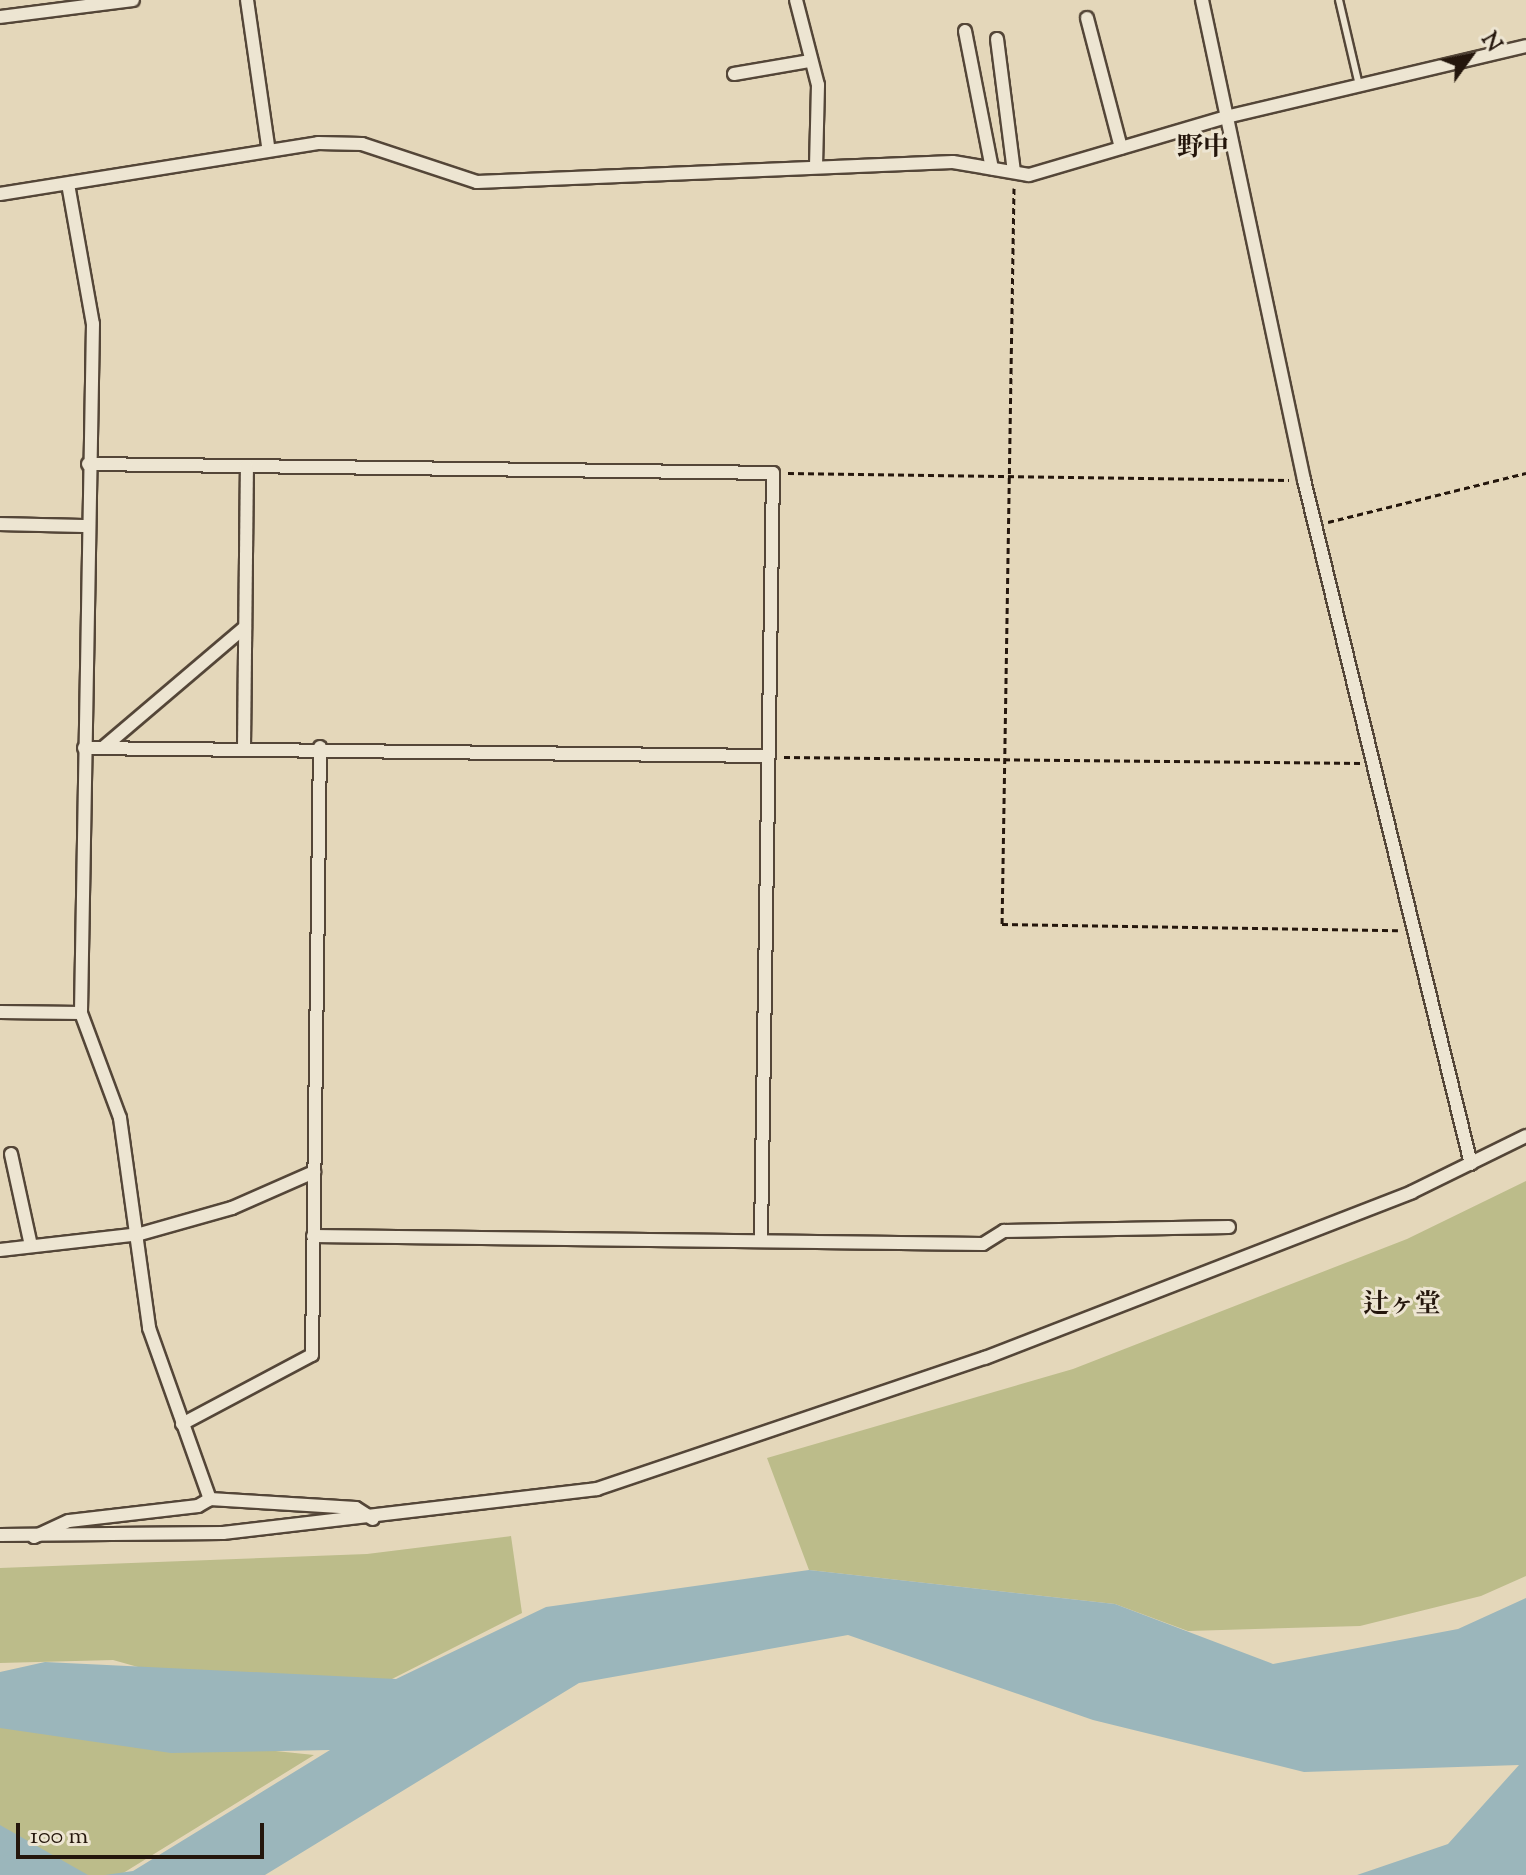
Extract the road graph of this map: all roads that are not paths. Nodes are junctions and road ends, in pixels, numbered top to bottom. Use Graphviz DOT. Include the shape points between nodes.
graph roads {
  1 [pos="133,0"];
  2 [pos="247,0"];
  3 [pos="796,0"];
  4 [pos="1202,0"];
  5 [pos="1339,0"];
  6 [pos="0,17"];
  7 [pos="1087,18"];
  8 [pos="965,31"];
  9 [pos="997,39"];
  10 [pos="1526,46"];
  11 [pos="809,61"];
  12 [pos="734,74"];
  13 [pos="1359,85"];
  14 [pos="1226,117"];
  15 [pos="268,146"];
  16 [pos="1121,148"];
  17 [pos="816,167"];
  18 [pos="992,168"];
  19 [pos="1014,172"];
  20 [pos="68,184"];
  21 [pos="0,194"];
  22 [pos="88,464"];
  23 [pos="247,466"];
  24 [pos="0,524"];
  25 [pos="88,526"];
  26 [pos="245,627"];
  27 [pos="104,747"];
  28 [pos="244,747"];
  29 [pos="320,747"];
  30 [pos="84,748"];
  31 [pos="767,756"];
  32 [pos="0,1012"];
  33 [pos="81,1013"];
  34 [pos="1526,1136"];
  35 [pos="11,1154"];
  36 [pos="1471,1164"];
  37 [pos="314,1172"];
  38 [pos="1229,1227"];
  39 [pos="140,1234"];
  40 [pos="313,1236"];
  41 [pos="761,1240"];
  42 [pos="31,1246"];
  43 [pos="0,1250"];
  44 [pos="182,1424"];
  45 [pos="210,1499"];
  46 [pos="373,1519"];
  47 [pos="0,1535"];
  48 [pos="34,1537"];
  1 -- 6 [label="street"];
  2 -- 15 [label="street"];
  3 -- 11 [label="street"];
  4 -- 14 [label="street"];
  5 -- 13 [label="lane"];
  7 -- 16 [label="street"];
  8 -- 18 [label="street"];
  9 -- 19 [label="street"];
  10 -- 13 [label="street"];
  11 -- 12 [label="street"];
  11 -- 17 [label="street" via="818,85"];
  13 -- 14 [label="street"];
  14 -- 16 [label="street"];
  14 -- 36 [label="street" via="1304,480"];
  15 -- 17 [label="street" via="362,144 477,182"];
  15 -- 20 [label="street"];
  16 -- 19 [label="street" via="1029,175"];
  17 -- 18 [label="street"];
  18 -- 19 [label="street"];
  20 -- 21 [label="street"];
  20 -- 22 [label="street" via="93,324"];
  22 -- 23 [label="street"];
  22 -- 25 [label="street"];
  23 -- 26 [label="street"];
  23 -- 31 [label="street" via="773,473"];
  24 -- 25 [label="street"];
  25 -- 30 [label="street"];
  26 -- 27 [label="street"];
  26 -- 28 [label="street"];
  27 -- 28 [label="street"];
  27 -- 30 [label="street"];
  28 -- 29 [label="street"];
  29 -- 31 [label="street"];
  29 -- 37 [label="street"];
  30 -- 33 [label="street"];
  31 -- 41 [label="street"];
  32 -- 33 [label="street"];
  33 -- 39 [label="street" via="120,1118"];
  34 -- 36 [label="street"];
  35 -- 42 [label="street"];
  36 -- 46 [label="street" via="1028,1342 675,1468 597,1489"];
  37 -- 39 [label="street" via="232,1208"];
  37 -- 40 [label="street"];
  38 -- 41 [label="street" via="1004,1231 983,1244"];
  39 -- 42 [label="street"];
  39 -- 44 [label="street" via="149,1328"];
  40 -- 41 [label="street"];
  40 -- 44 [label="street" via="312,1355"];
  42 -- 43 [label="street"];
  44 -- 45 [label="street"];
  45 -- 46 [label="street" via="356,1508"];
  45 -- 48 [label="street" via="198,1506 69,1521"];
  46 -- 48 [label="street" via="223,1533"];
  47 -- 48 [label="street"];
}
